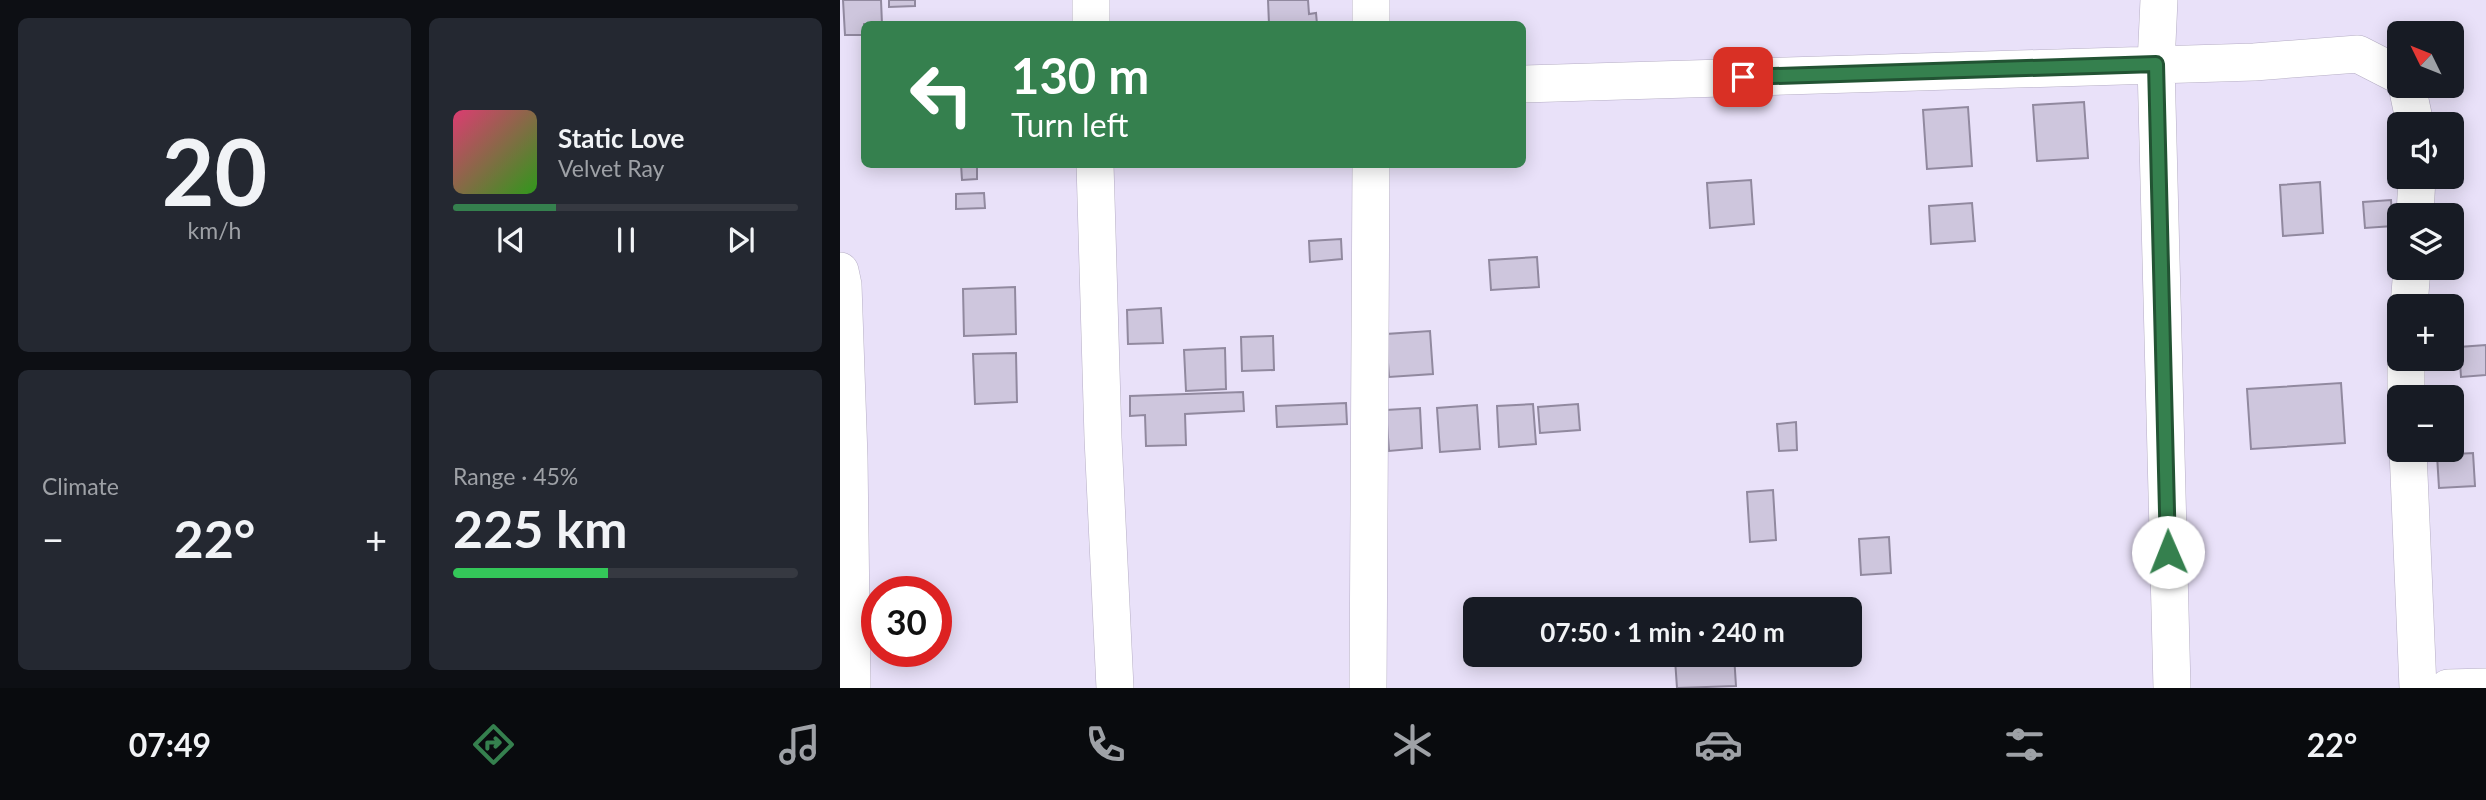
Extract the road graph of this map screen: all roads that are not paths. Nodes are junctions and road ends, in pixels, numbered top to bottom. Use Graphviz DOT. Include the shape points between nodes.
graph roads {
  1 [pos="1091,0"];
  2 [pos="1371,0"];
  3 [pos="2159,0"];
  4 [pos="1091,21"];
  5 [pos="1371,21"];
  6 [pos="2156,64"];
  7 [pos="2387,69"];
  8 [pos="1526,84"];
  9 [pos="1095,168"];
  10 [pos="1371,168"];
  11 [pos="840,271"];
  12 [pos="2409,462"];
  13 [pos="2486,687"];
  14 [pos="852,688"];
  15 [pos="1115,688"];
  16 [pos="1368,688"];
  17 [pos="2172,688"];
  18 [pos="2418,688"];
  19 [pos="2448,688"];
  1 -- 4 [label="street"];
  2 -- 5 [label="street"];
  3 -- 6 [label="street"];
  6 -- 7 [label="street" via="2358,54"];
  6 -- 8 [label="street"];
  6 -- 17 [label="street"];
  9 -- 15 [label="street"];
  10 -- 16 [label="street"];
  11 -- 14 [label="street" via="849,445"];
  12 -- 18 [label="street"];
  13 -- 19 [label="street"];
}
